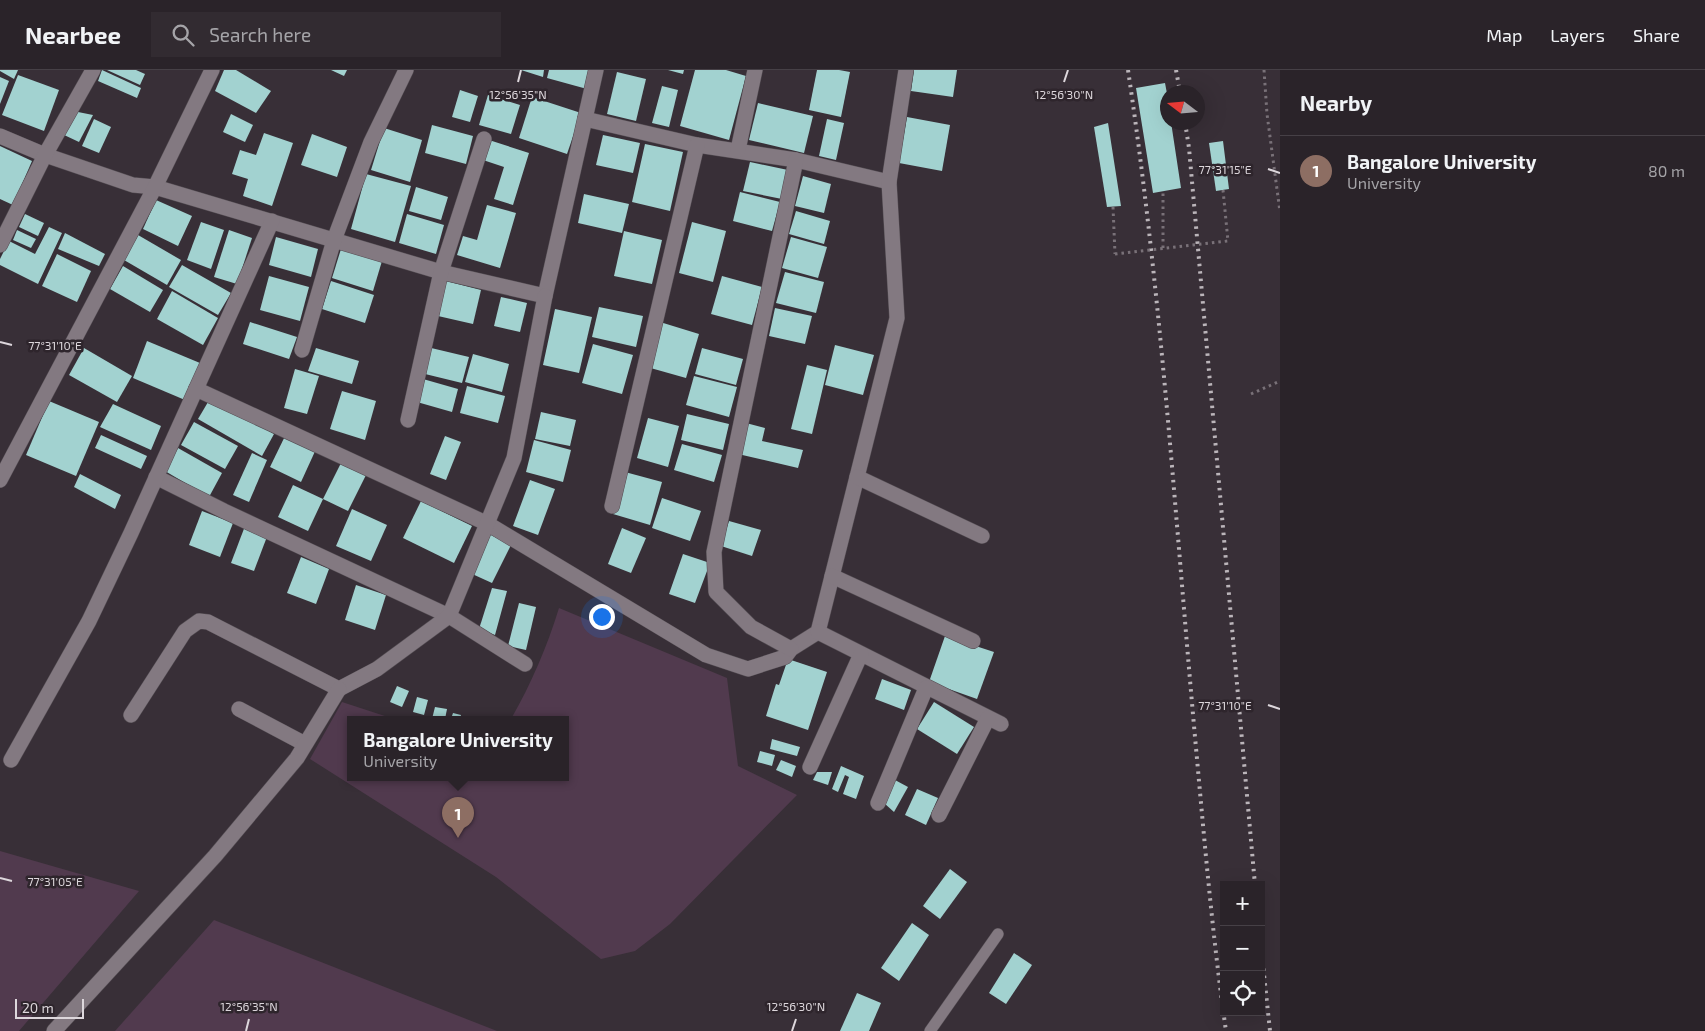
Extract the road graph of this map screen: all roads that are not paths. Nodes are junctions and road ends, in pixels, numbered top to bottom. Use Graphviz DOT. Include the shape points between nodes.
graph roads {
  1 [pos="93,70"];
  2 [pos="212,70"];
  3 [pos="406,70"];
  4 [pos="596,70"];
  5 [pos="756,70"];
  6 [pos="906,70"];
  7 [pos="585,119"];
  8 [pos="0,136"];
  9 [pos="484,139"];
  10 [pos="697,144"];
  11 [pos="738,150"];
  12 [pos="45,155"];
  13 [pos="796,160"];
  14 [pos="889,182"];
  15 [pos="155,187"];
  16 [pos="272,221"];
  17 [pos="334,240"];
  18 [pos="0,245"];
  19 [pos="440,272"];
  20 [pos="545,296"];
  21 [pos="302,350"];
  22 [pos="196,389"];
  23 [pos="408,420"];
  24 [pos="156,477"];
  25 [pos="857,477"];
  26 [pos="0,480"];
  27 [pos="612,506"];
  28 [pos="488,524"];
  29 [pos="982,536"];
  30 [pos="832,576"];
  31 [pos="449,616"];
  32 [pos="818,632"];
  33 [pos="973,641"];
  34 [pos="791,649"];
  35 [pos="860,654"];
  36 [pos="526,664"];
  37 [pos="926,688"];
  38 [pos="339,689"];
  39 [pos="239,709"];
  40 [pos="130,715"];
  41 [pos="305,744"];
  42 [pos="11,760"];
  43 [pos="810,767"];
  44 [pos="878,803"];
  45 [pos="939,816"];
  46 [pos="998,934"];
  47 [pos="54,1031"];
  48 [pos="930,1031"];
  1 -- 12 [label="street"];
  2 -- 15 [label="street"];
  3 -- 17 [label="street" via="371,142"];
  4 -- 7 [label="street"];
  5 -- 11 [label="street"];
  6 -- 14 [label="street"];
  7 -- 10 [label="street"];
  7 -- 20 [label="street"];
  8 -- 12 [label="street"];
  9 -- 19 [label="street"];
  10 -- 11 [label="street"];
  10 -- 27 [label="street"];
  11 -- 13 [label="street"];
  12 -- 15 [label="street" via="133,185"];
  12 -- 18 [label="street"];
  13 -- 14 [label="street"];
  13 -- 34 [label="street" via="714,552 716,592 751,627"];
  14 -- 25 [label="street" via="897,318"];
  15 -- 16 [label="street"];
  15 -- 26 [label="street"];
  16 -- 17 [label="street"];
  16 -- 22 [label="street"];
  17 -- 19 [label="street"];
  17 -- 21 [label="street"];
  19 -- 20 [label="street"];
  19 -- 23 [label="street"];
  20 -- 28 [label="street" via="514,458"];
  22 -- 24 [label="street"];
  22 -- 28 [label="street"];
  24 -- 31 [label="street"];
  24 -- 42 [label="street" via="88,621"];
  25 -- 29 [label="street"];
  25 -- 30 [label="street"];
  28 -- 31 [label="street"];
  28 -- 34 [label="street" via="706,655 748,669 785,657"];
  30 -- 32 [label="street"];
  30 -- 33 [label="street"];
  31 -- 36 [label="street"];
  31 -- 38 [label="street" via="377,668"];
  32 -- 34 [label="street"];
  32 -- 35 [label="street"];
  35 -- 37 [label="street"];
  35 -- 43 [label="street"];
  37 -- 44 [label="street"];
  37 -- 45 [label="street" via="994,721"];
  38 -- 40 [label="street" via="208,622 199,621 185,631"];
  38 -- 41 [label="street"];
  39 -- 41 [label="street"];
  41 -- 47 [label="street" via="297,758 215,856"];
  46 -- 48 [label="lane"];
}
